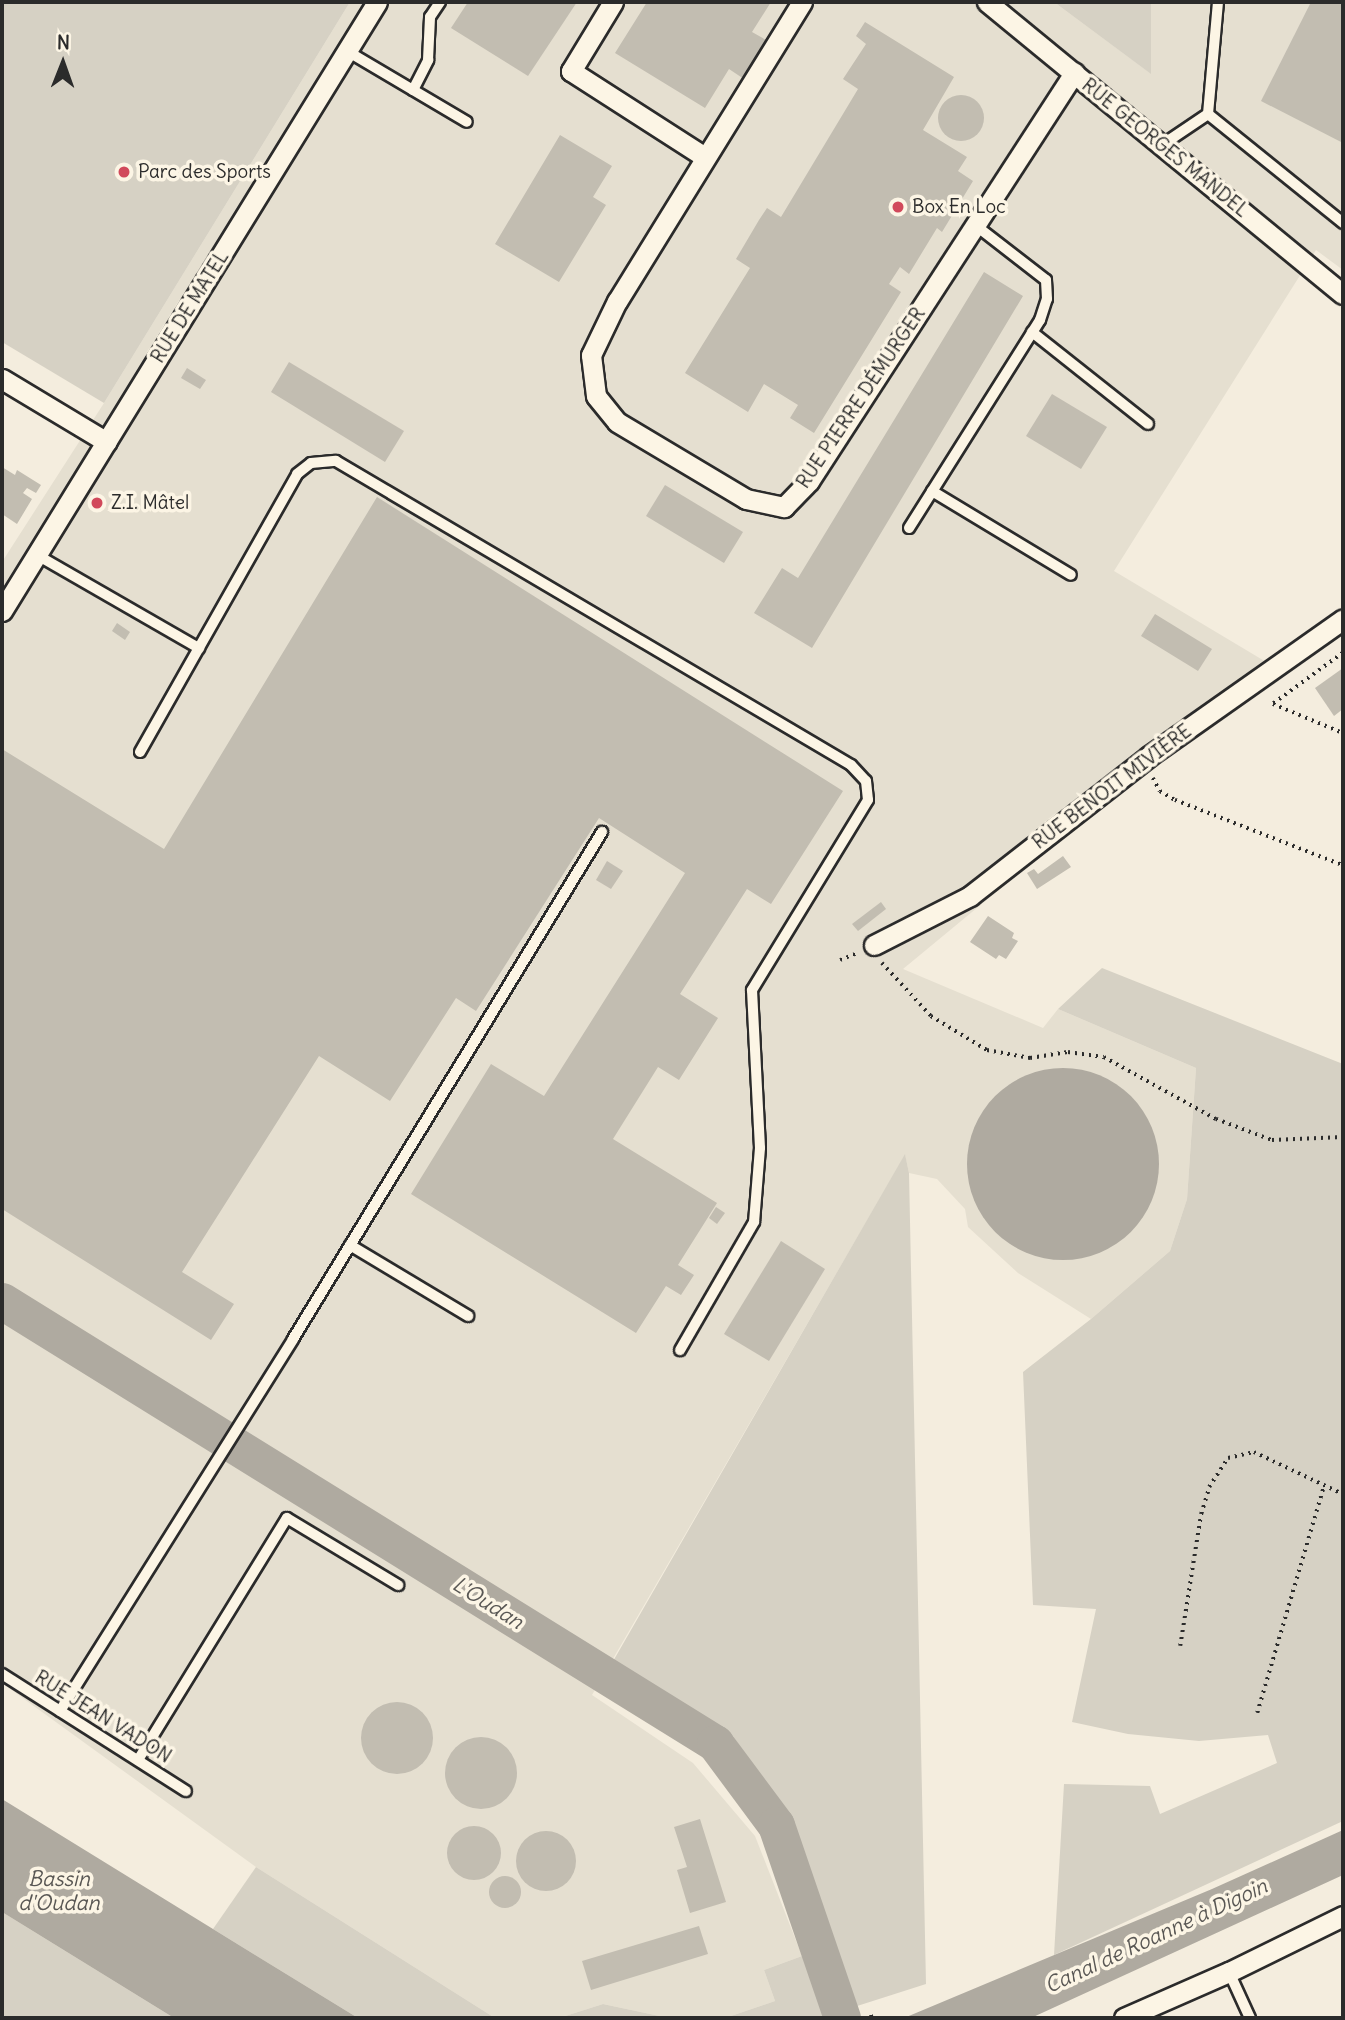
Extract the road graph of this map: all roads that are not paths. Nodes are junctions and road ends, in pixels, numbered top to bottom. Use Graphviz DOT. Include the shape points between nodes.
graph roads {
  1 [pos="377,2"];
  2 [pos="440,2"];
  3 [pos="612,2"];
  4 [pos="802,2"];
  5 [pos="987,2"];
  6 [pos="1218,2"];
  7 [pos="347,51"];
  8 [pos="1074,73"];
  9 [pos="413,90"];
  10 [pos="1208,114"];
  11 [pos="467,122"];
  12 [pos="1162,145"];
  13 [pos="705,157"];
  14 [pos="1343,223"];
  15 [pos="975,225"];
  16 [pos="1343,294"];
  17 [pos="1032,332"];
  18 [pos="2,379"];
  19 [pos="1148,424"];
  20 [pos="107,442"];
  21 [pos="933,491"];
  22 [pos="909,528"];
  23 [pos="37,555"];
  24 [pos="1071,575"];
  25 [pos="2,611"];
  26 [pos="1343,619"];
  27 [pos="199,648"];
  28 [pos="140,752"];
  29 [pos="602,832"];
  30 [pos="874,945"];
  31 [pos="350,1245"];
  32 [pos="468,1316"];
  33 [pos="680,1350"];
  34 [pos="398,1586"];
  35 [pos="2,1674"];
  36 [pos="60,1711"];
  37 [pos="138,1760"];
  38 [pos="187,1791"];
  39 [pos="1343,1916"];
  40 [pos="1229,1972"];
  41 [pos="1124,2018"];
  42 [pos="1250,2018"];
  1 -- 7 [label="street, RUE DE MATEL"];
  2 -- 9 [label="lane" via="430,17 428,60"];
  3 -- 13 [label="street" via="571,71"];
  4 -- 13 [label="street, RUE PIERRE DÉMURGER"];
  5 -- 8 [label="street, RUE GEORGES MANDEL"];
  6 -- 10 [label="lane"];
  7 -- 9 [label="lane"];
  7 -- 20 [label="street, RUE DE MATEL"];
  8 -- 12 [label="street, RUE GEORGES MANDEL"];
  8 -- 15 [label="street, RUE PIERRE DÉMURGER"];
  9 -- 11 [label="lane"];
  10 -- 12 [label="lane"];
  10 -- 14 [label="lane"];
  12 -- 16 [label="street, RUE GEORGES MANDEL"];
  13 -- 15 [label="street, RUE PIERRE DÉMURGER" via="617,301 592,355 596,396 617,422 746,499 785,508 808,481"];
  15 -- 17 [label="lane" via="1046,280 1047,299"];
  17 -- 19 [label="lane"];
  17 -- 21 [label="lane"];
  18 -- 20 [label="street"];
  20 -- 23 [label="street, RUE DE MATEL"];
  21 -- 22 [label="lane"];
  21 -- 24 [label="lane"];
  23 -- 25 [label="street, RUE DE MATEL"];
  23 -- 27 [label="lane"];
  26 -- 30 [label="street, RUE BENOIT MIVIÈRE" via="1149,756 970,896"];
  27 -- 28 [label="lane"];
  27 -- 33 [label="lane" via="296,474 311,463 336,461 851,765 866,781 868,800 752,990 760,1148 754,1222"];
  29 -- 31 [label="lane"];
  31 -- 32 [label="lane"];
  31 -- 36 [label="lane"];
  34 -- 37 [label="lane" via="287,1518"];
  35 -- 36 [label="lane, RUE JEAN VADON"];
  36 -- 37 [label="lane, RUE JEAN VADON"];
  37 -- 38 [label="lane, RUE JEAN VADON"];
  39 -- 40 [label="street"];
  40 -- 41 [label="street"];
  40 -- 42 [label="lane"];
}
